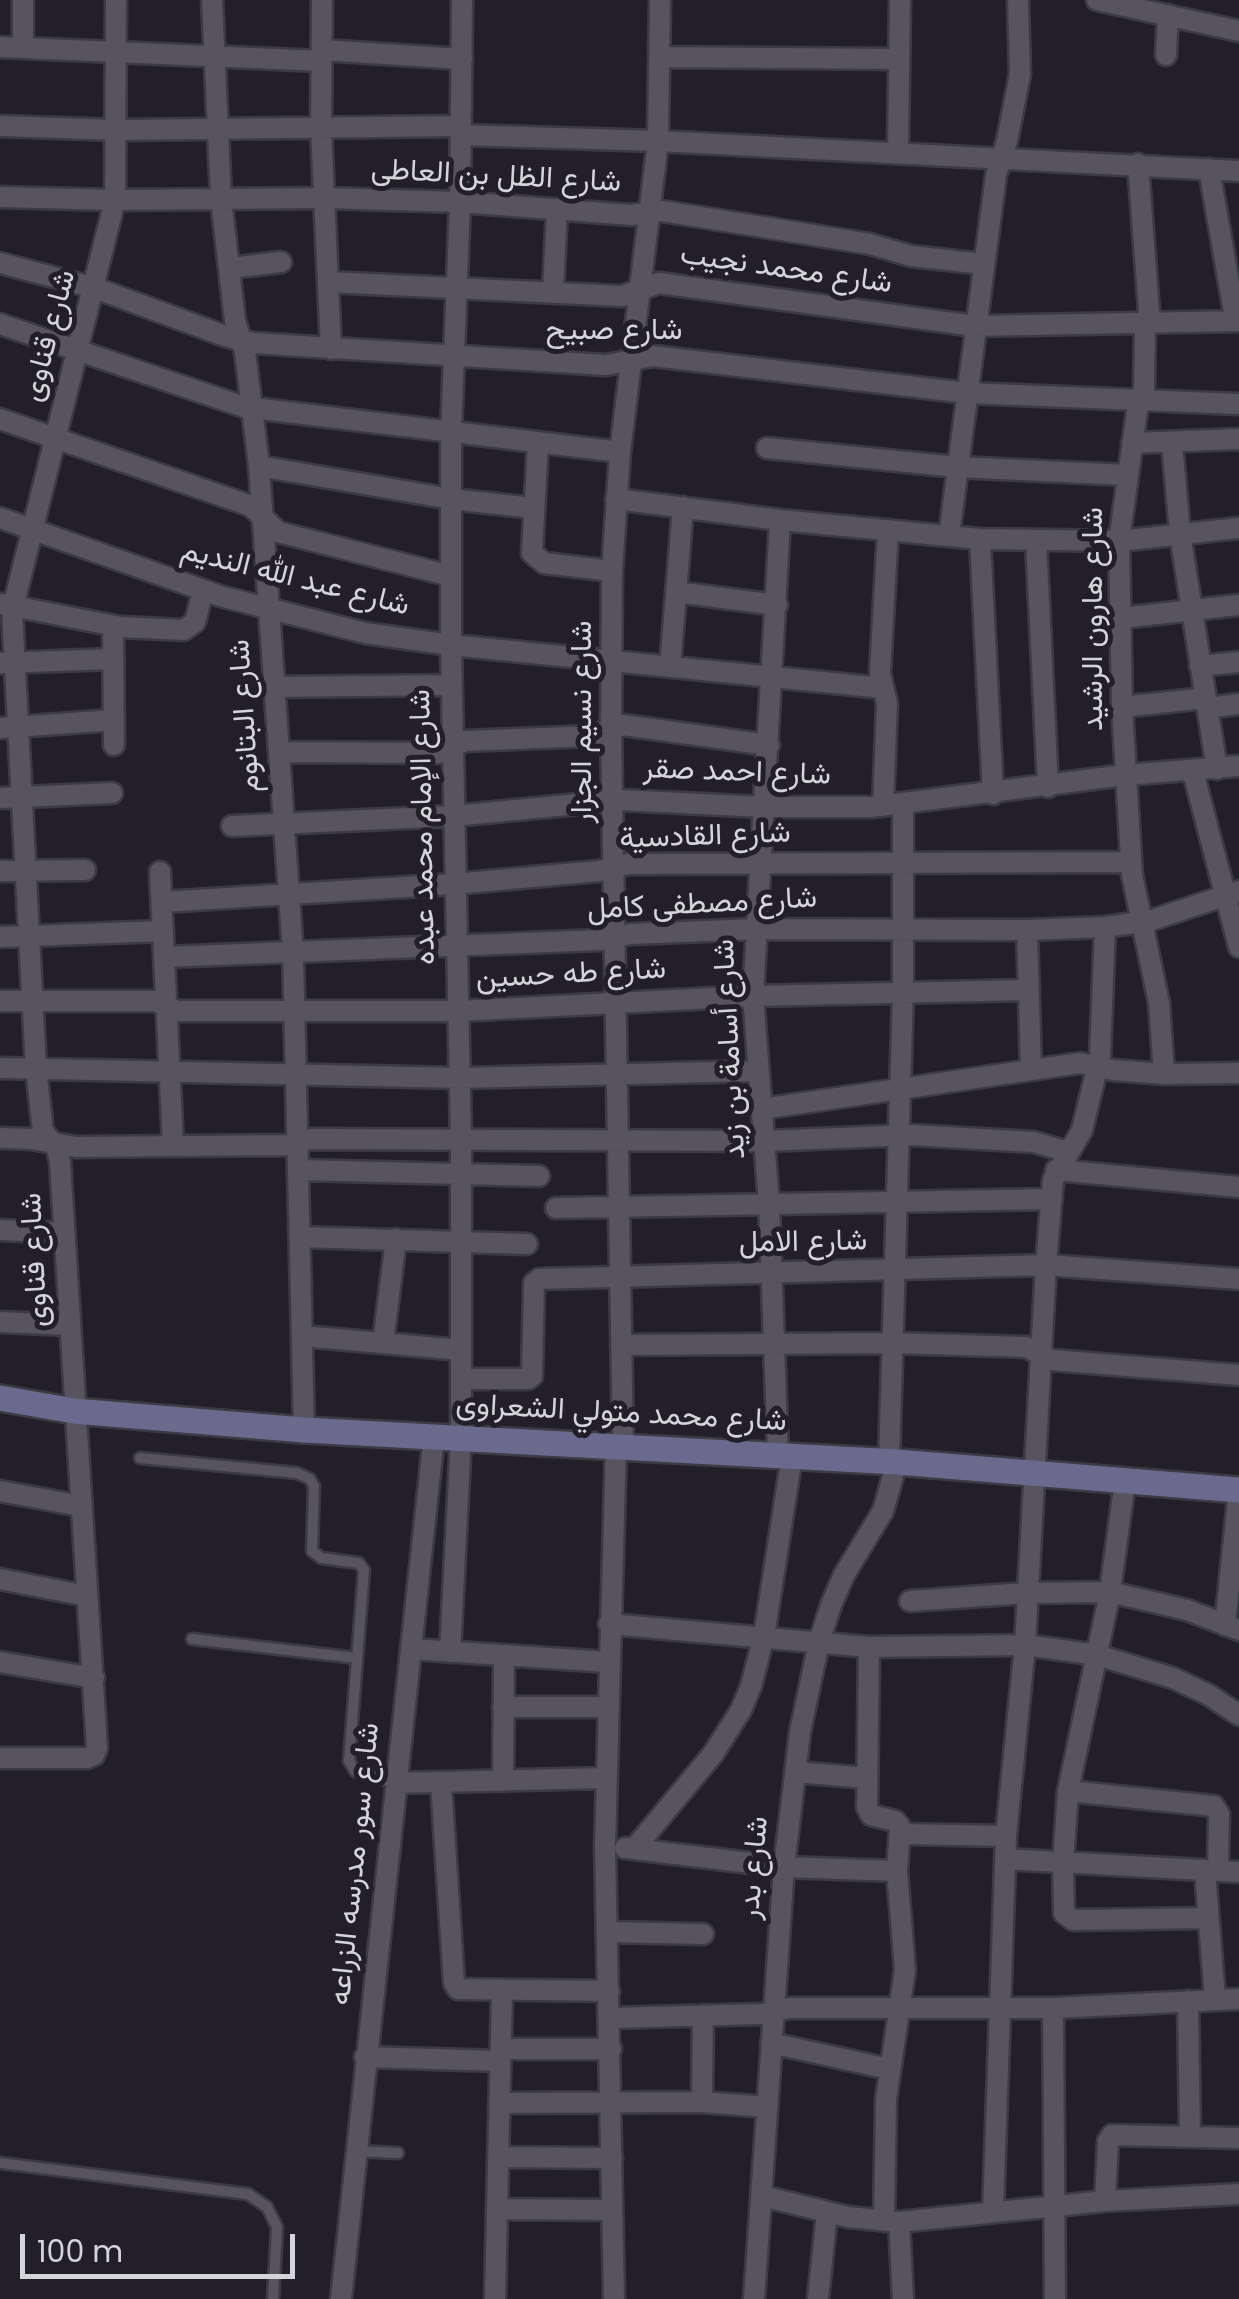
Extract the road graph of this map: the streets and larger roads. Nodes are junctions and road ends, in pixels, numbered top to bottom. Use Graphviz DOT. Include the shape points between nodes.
graph roads {
  1 [pos="23,0"];
  2 [pos="116,0"];
  3 [pos="212,0"];
  4 [pos="322,0"];
  5 [pos="462,0"];
  6 [pos="660,0"];
  7 [pos="900,0"];
  8 [pos="1018,0"];
  9 [pos="1096,0"];
  10 [pos="1168,16"];
  11 [pos="1239,31"];
  12 [pos="0,47"];
  13 [pos="23,48"];
  14 [pos="116,53"];
  15 [pos="1166,55"];
  16 [pos="322,56"];
  17 [pos="214,57"];
  18 [pos="659,57"];
  19 [pos="462,59"];
  20 [pos="899,59"];
  21 [pos="0,126"];
  22 [pos="218,128"];
  23 [pos="322,128"];
  24 [pos="117,130"];
  25 [pos="461,131"];
  26 [pos="658,141"];
  27 [pos="898,152"];
  28 [pos="1001,158"];
  29 [pos="1138,164"];
  30 [pos="1209,170"];
  31 [pos="1239,170"];
  32 [pos="0,197"];
  33 [pos="323,198"];
  34 [pos="222,199"];
  35 [pos="114,200"];
  36 [pos="460,202"];
  37 [pos="557,209"];
  38 [pos="650,212"];
  39 [pos="1232,254"];
  40 [pos="280,262"];
  41 [pos="0,263"];
  42 [pos="983,264"];
  43 [pos="230,268"];
  44 [pos="328,282"];
  45 [pos="457,286"];
  46 [pos="94,288"];
  47 [pos="640,290"];
  48 [pos="553,292"];
  49 [pos="1239,321"];
  50 [pos="0,324"];
  51 [pos="1146,324"];
  52 [pos="975,326"];
  53 [pos="242,342"];
  54 [pos="331,349"];
  55 [pos="79,350"];
  56 [pos="454,355"];
  57 [pos="630,362"];
  58 [pos="967,393"];
  59 [pos="1140,400"];
  60 [pos="1239,404"];
  61 [pos="253,409"];
  62 [pos="0,419"];
  63 [pos="451,432"];
  64 [pos="54,439"];
  65 [pos="1239,439"];
  66 [pos="538,442"];
  67 [pos="1172,442"];
  68 [pos="1132,443"];
  69 [pos="766,448"];
  70 [pos="620,452"];
  71 [pos="259,466"];
  72 [pos="957,466"];
  73 [pos="1127,475"];
  74 [pos="451,499"];
  75 [pos="616,499"];
  76 [pos="534,508"];
  77 [pos="682,508"];
  78 [pos="0,518"];
  79 [pos="264,520"];
  80 [pos="780,520"];
  81 [pos="1239,528"];
  82 [pos="30,529"];
  83 [pos="888,530"];
  84 [pos="1180,534"];
  85 [pos="949,536"];
  86 [pos="980,539"];
  87 [pos="1036,541"];
  88 [pos="1120,541"];
  89 [pos="612,571"];
  90 [pos="451,576"];
  91 [pos="203,591"];
  92 [pos="676,592"];
  93 [pos="6,599"];
  94 [pos="777,604"];
  95 [pos="1239,605"];
  96 [pos="268,609"];
  97 [pos="1192,610"];
  98 [pos="1120,618"];
  99 [pos="113,626"];
  100 [pos="451,645"];
  101 [pos="114,659"];
  102 [pos="612,661"];
  103 [pos="7,662"];
  104 [pos="1239,662"];
  105 [pos="1200,666"];
  106 [pos="670,667"];
  107 [pos="773,678"];
  108 [pos="451,686"];
  109 [pos="274,687"];
  110 [pos="883,688"];
  111 [pos="1206,703"];
  112 [pos="1239,704"];
  113 [pos="1122,707"];
  114 [pos="114,720"];
  115 [pos="9,727"];
  116 [pos="611,729"];
  117 [pos="768,744"];
  118 [pos="114,745"];
  119 [pos="452,748"];
  120 [pos="278,752"];
  121 [pos="1239,766"];
  122 [pos="1217,769"];
  123 [pos="1192,772"];
  124 [pos="1125,775"];
  125 [pos="1048,788"];
  126 [pos="112,793"];
  127 [pos="993,794"];
  128 [pos="11,798"];
  129 [pos="613,801"];
  130 [pos="893,805"];
  131 [pos="763,807"];
  132 [pos="453,816"];
  133 [pos="232,826"];
  134 [pos="284,826"];
  135 [pos="1131,862"];
  136 [pos="759,863"];
  137 [pos="903,865"];
  138 [pos="614,867"];
  139 [pos="86,870"];
  140 [pos="25,871"];
  141 [pos="0,872"];
  142 [pos="160,872"];
  143 [pos="454,884"];
  144 [pos="1232,893"];
  145 [pos="289,897"];
  146 [pos="162,902"];
  147 [pos="1141,922"];
  148 [pos="1105,927"];
  149 [pos="902,928"];
  150 [pos="755,929"];
  151 [pos="1027,930"];
  152 [pos="163,931"];
  153 [pos="0,937"];
  154 [pos="30,937"];
  155 [pos="617,937"];
  156 [pos="456,946"];
  157 [pos="1239,947"];
  158 [pos="294,953"];
  159 [pos="164,958"];
  160 [pos="1028,990"];
  161 [pos="902,992"];
  162 [pos="753,996"];
  163 [pos="0,1001"];
  164 [pos="34,1001"];
  165 [pos="617,1003"];
  166 [pos="166,1006"];
  167 [pos="295,1011"];
  168 [pos="458,1011"];
  169 [pos="1096,1066"];
  170 [pos="0,1068"];
  171 [pos="36,1069"];
  172 [pos="1031,1069"];
  173 [pos="757,1071"];
  174 [pos="170,1073"];
  175 [pos="618,1073"];
  176 [pos="1239,1073"];
  177 [pos="1164,1074"];
  178 [pos="298,1075"];
  179 [pos="460,1078"];
  180 [pos="899,1090"];
  181 [pos="761,1109"];
  182 [pos="899,1136"];
  183 [pos="0,1138"];
  184 [pos="620,1140"];
  185 [pos="764,1141"];
  186 [pos="300,1142"];
  187 [pos="461,1142"];
  188 [pos="53,1144"];
  189 [pos="173,1146"];
  190 [pos="1062,1162"];
  191 [pos="300,1170"];
  192 [pos="461,1174"];
  193 [pos="538,1176"];
  194 [pos="1239,1187"];
  195 [pos="1052,1198"];
  196 [pos="897,1202"];
  197 [pos="770,1204"];
  198 [pos="620,1207"];
  199 [pos="556,1208"];
  200 [pos="0,1230"];
  201 [pos="64,1233"];
  202 [pos="300,1237"];
  203 [pos="396,1239"];
  204 [pos="461,1241"];
  205 [pos="527,1244"];
  206 [pos="1046,1266"];
  207 [pos="896,1271"];
  208 [pos="772,1274"];
  209 [pos="620,1276"];
  210 [pos="1239,1279"];
  211 [pos="0,1322"];
  212 [pos="69,1325"];
  213 [pos="302,1336"];
  214 [pos="383,1343"];
  215 [pos="775,1343"];
  216 [pos="894,1343"];
  217 [pos="621,1345"];
  218 [pos="462,1350"];
  219 [pos="1042,1355"];
  220 [pos="1239,1375"];
  221 [pos="462,1379"];
  222 [pos="0,1398"];
  223 [pos="74,1412"];
  224 [pos="304,1430"];
  225 [pos="434,1436"];
  226 [pos="461,1438"];
  227 [pos="620,1446"];
  228 [pos="785,1455"];
  229 [pos="893,1462"];
  230 [pos="1034,1473"];
  231 [pos="1125,1480"];
  232 [pos="1239,1490"];
  233 [pos="0,1491"];
  234 [pos="81,1506"];
  235 [pos="0,1580"];
  236 [pos="1110,1592"];
  237 [pos="1027,1593"];
  238 [pos="87,1596"];
  239 [pos="910,1602"];
  240 [pos="609,1624"];
  241 [pos="1232,1627"];
  242 [pos="764,1636"];
  243 [pos="819,1642"];
  244 [pos="1025,1645"];
  245 [pos="869,1647"];
  246 [pos="411,1649"];
  247 [pos="450,1652"];
  248 [pos="504,1655"];
  249 [pos="1097,1655"];
  250 [pos="0,1662"];
  251 [pos="608,1662"];
  252 [pos="94,1678"];
  253 [pos="608,1707"];
  254 [pos="503,1708"];
  255 [pos="1239,1715"];
  256 [pos="0,1758"];
  257 [pos="795,1772"];
  258 [pos="606,1778"];
  259 [pos="868,1778"];
  260 [pos="503,1781"];
  261 [pos="441,1782"];
  262 [pos="396,1784"];
  263 [pos="1068,1791"];
  264 [pos="900,1834"];
  265 [pos="1006,1836"];
  266 [pos="605,1846"];
  267 [pos="634,1849"];
  268 [pos="1006,1860"];
  269 [pos="1063,1864"];
  270 [pos="784,1867"];
  271 [pos="897,1870"];
  272 [pos="1221,1871"];
  273 [pos="1208,1918"];
  274 [pos="607,1932"];
  275 [pos="702,1934"];
  276 [pos="502,1991"];
  277 [pos="609,1991"];
  278 [pos="1239,1999"];
  279 [pos="1214,2000"];
  280 [pos="1188,2001"];
  281 [pos="1003,2008"];
  282 [pos="1053,2008"];
  283 [pos="899,2010"];
  284 [pos="773,2012"];
  285 [pos="703,2015"];
  286 [pos="610,2018"];
  287 [pos="771,2043"];
  288 [pos="611,2049"];
  289 [pos="501,2055"];
  290 [pos="365,2057"];
  291 [pos="889,2069"];
  292 [pos="702,2102"];
  293 [pos="500,2103"];
  294 [pos="611,2103"];
  295 [pos="767,2106"];
  296 [pos="1190,2137"];
  297 [pos="1239,2138"];
  298 [pos="498,2156"];
  299 [pos="612,2158"];
  300 [pos="1239,2194"];
  301 [pos="762,2196"];
  302 [pos="1105,2201"];
  303 [pos="1052,2206"];
  304 [pos="497,2209"];
  305 [pos="612,2210"];
  306 [pos="827,2212"];
  307 [pos="993,2212"];
  308 [pos="891,2222"];
  309 [pos="341,2299"];
  310 [pos="495,2299"];
  311 [pos="614,2299"];
  312 [pos="754,2299"];
  313 [pos="818,2299"];
  314 [pos="903,2299"];
  315 [pos="1055,2299"];
  1 -- 13 [label="street"];
  2 -- 14 [label="street, شارع قناوى"];
  3 -- 17 [label="street, شارع البتانوم"];
  4 -- 16 [label="street"];
  5 -- 19 [label="street, شارع الإمام محمد عبده"];
  6 -- 18 [label="street, شارع نسيم الجزار"];
  7 -- 20 [label="street"];
  8 -- 28 [label="street" via="1020,74"];
  9 -- 10 [label="street"];
  10 -- 11 [label="street"];
  10 -- 15 [label="street"];
  12 -- 13 [label="street"];
  13 -- 14 [label="street"];
  14 -- 17 [label="street"];
  14 -- 24 [label="street, شارع قناوى"];
  16 -- 17 [label="street"];
  16 -- 19 [label="street"];
  16 -- 23 [label="street"];
  17 -- 22 [label="street, شارع البتانوم"];
  18 -- 20 [label="street"];
  18 -- 26 [label="street, شارع نسيم الجزار"];
  19 -- 25 [label="street, شارع الإمام محمد عبده"];
  20 -- 27 [label="street"];
  21 -- 24 [label="street"];
  22 -- 23 [label="street"];
  22 -- 24 [label="street"];
  22 -- 34 [label="street, شارع البتانوم"];
  23 -- 25 [label="street"];
  23 -- 33 [label="street"];
  24 -- 35 [label="street, شارع قناوى"];
  25 -- 26 [label="street"];
  25 -- 36 [label="street, شارع الإمام محمد عبده"];
  26 -- 27 [label="street"];
  26 -- 38 [label="street, شارع نسيم الجزار"];
  27 -- 28 [label="street"];
  28 -- 29 [label="street"];
  28 -- 42 [label="street"];
  29 -- 30 [label="street"];
  29 -- 51 [label="street, شارع هارون الرشيد"];
  30 -- 31 [label="street"];
  30 -- 39 [label="street"];
  32 -- 35 [label="street, شارع الظل بن العاطى"];
  33 -- 34 [label="street, شارع الظل بن العاطى"];
  33 -- 36 [label="street, شارع الظل بن العاطى"];
  33 -- 44 [label="street"];
  34 -- 35 [label="street, شارع الظل بن العاطى"];
  34 -- 43 [label="street, شارع البتانوم"];
  35 -- 46 [label="street, شارع قناوى"];
  36 -- 37 [label="street, شارع الظل بن العاطى"];
  36 -- 45 [label="street, شارع الإمام محمد عبده"];
  37 -- 38 [label="street, شارع الظل بن العاطى"];
  37 -- 48 [label="street"];
  38 -- 42 [label="street, شارع الظل بن العاطى"];
  38 -- 47 [label="street, شارع نسيم الجزار"];
  39 -- 49 [label="street"];
  40 -- 43 [label="street"];
  41 -- 46 [label="street, شارع صبيح"];
  42 -- 52 [label="street"];
  43 -- 53 [label="street, شارع البتانوم"];
  44 -- 45 [label="street, شارع محمد نجيب"];
  44 -- 54 [label="street"];
  45 -- 48 [label="street, شارع محمد نجيب"];
  45 -- 56 [label="street, شارع الإمام محمد عبده"];
  46 -- 53 [label="street, شارع صبيح"];
  46 -- 55 [label="street, شارع قناوى"];
  47 -- 48 [label="street, شارع محمد نجيب" via="622,296"];
  47 -- 52 [label="street, شارع محمد نجيب" via="659,283"];
  47 -- 57 [label="street, شارع نسيم الجزار"];
  49 -- 51 [label="street, شارع محمد نجيب"];
  50 -- 55 [label="street"];
  51 -- 52 [label="street, شارع محمد نجيب"];
  51 -- 59 [label="street, شارع هارون الرشيد"];
  52 -- 58 [label="street"];
  53 -- 54 [label="street, شارع صبيح"];
  53 -- 61 [label="street, شارع البتانوم"];
  54 -- 56 [label="street, شارع صبيح"];
  55 -- 61 [label="street"];
  55 -- 64 [label="street, شارع قناوى"];
  56 -- 57 [label="street, شارع صبيح"];
  56 -- 63 [label="street, شارع الإمام محمد عبده"];
  57 -- 58 [label="street, شارع صبيح" via="653,356"];
  57 -- 70 [label="street, شارع نسيم الجزار"];
  58 -- 59 [label="street, شارع صبيح"];
  58 -- 72 [label="street"];
  59 -- 60 [label="street, شارع صبيح"];
  59 -- 68 [label="street, شارع هارون الرشيد"];
  61 -- 63 [label="street"];
  61 -- 71 [label="street, شارع البتانوم"];
  62 -- 64 [label="street"];
  63 -- 66 [label="street"];
  63 -- 74 [label="street, شارع الإمام محمد عبده"];
  64 -- 79 [label="street" via="251,506"];
  64 -- 82 [label="street, شارع قناوى"];
  65 -- 67 [label="street"];
  66 -- 70 [label="street"];
  66 -- 76 [label="street"];
  67 -- 68 [label="street"];
  67 -- 84 [label="street"];
  68 -- 73 [label="street, شارع هارون الرشيد"];
  69 -- 72 [label="street"];
  70 -- 75 [label="street, شارع نسيم الجزار"];
  71 -- 74 [label="street"];
  71 -- 79 [label="street, شارع البتانوم"];
  72 -- 73 [label="street"];
  72 -- 85 [label="street"];
  73 -- 88 [label="street, شارع هارون الرشيد"];
  74 -- 76 [label="street"];
  74 -- 90 [label="street, شارع الإمام محمد عبده"];
  75 -- 77 [label="street"];
  75 -- 89 [label="street, شارع نسيم الجزار"];
  76 -- 89 [label="street" via="536,560"];
  77 -- 80 [label="street"];
  77 -- 92 [label="street"];
  78 -- 82 [label="street, شارع عبد الله النديم"];
  79 -- 90 [label="street" via="278,532"];
  79 -- 96 [label="street, شارع البتانوم"];
  80 -- 83 [label="street"];
  80 -- 94 [label="street, شارع أسامة بن زيد"];
  81 -- 84 [label="street"];
  82 -- 91 [label="street, شارع عبد الله النديم"];
  82 -- 93 [label="street, شارع قناوى"];
  83 -- 85 [label="street"];
  83 -- 110 [label="street, شارع بدر"];
  84 -- 88 [label="street"];
  84 -- 97 [label="street"];
  85 -- 86 [label="street"];
  86 -- 87 [label="street"];
  86 -- 127 [label="street"];
  87 -- 88 [label="street"];
  87 -- 125 [label="street"];
  88 -- 98 [label="street, شارع هارون الرشيد"];
  89 -- 102 [label="street, شارع نسيم الجزار"];
  90 -- 100 [label="street, شارع الإمام محمد عبده"];
  91 -- 96 [label="street, شارع عبد الله النديم"];
  91 -- 99 [label="street" via="188,629"];
  92 -- 94 [label="street"];
  92 -- 106 [label="street"];
  93 -- 99 [label="street"];
  93 -- 103 [label="street, شارع قناوى"];
  94 -- 107 [label="street, شارع أسامة بن زيد"];
  95 -- 97 [label="street"];
  96 -- 100 [label="street, شارع عبد الله النديم" via="364,633"];
  96 -- 109 [label="street, شارع البتانوم"];
  97 -- 98 [label="street"];
  97 -- 105 [label="street"];
  98 -- 113 [label="street, شارع هارون الرشيد"];
  99 -- 101 [label="street"];
  100 -- 102 [label="street, شارع عبد الله النديم"];
  100 -- 108 [label="street, شارع الإمام محمد عبده"];
  101 -- 103 [label="street"];
  101 -- 114 [label="street"];
  102 -- 106 [label="street, شارع عبد الله النديم"];
  102 -- 116 [label="street, شارع نسيم الجزار"];
  103 -- 115 [label="street, شارع قناوى"];
  104 -- 105 [label="street"];
  105 -- 111 [label="street"];
  106 -- 107 [label="street, شارع عبد الله النديم"];
  107 -- 110 [label="street, شارع عبد الله النديم"];
  107 -- 117 [label="street, شارع أسامة بن زيد"];
  108 -- 109 [label="street"];
  108 -- 119 [label="street, شارع الإمام محمد عبده"];
  109 -- 120 [label="street, شارع البتانوم"];
  110 -- 130 [label="street, شارع بدر"];
  111 -- 112 [label="street"];
  111 -- 113 [label="street"];
  111 -- 122 [label="street"];
  113 -- 124 [label="street, شارع هارون الرشيد"];
  114 -- 115 [label="street"];
  114 -- 118 [label="street"];
  115 -- 128 [label="street, شارع قناوى"];
  116 -- 117 [label="street" via="630,725"];
  116 -- 119 [label="street" via="592,736 466,741"];
  116 -- 129 [label="street, شارع نسيم الجزار"];
  117 -- 131 [label="street, شارع أسامة بن زيد"];
  119 -- 120 [label="street" via="438,754"];
  119 -- 132 [label="street, شارع الإمام محمد عبده"];
  120 -- 134 [label="street, شارع البتانوم"];
  121 -- 122 [label="street, شارع احمد صقر"];
  122 -- 123 [label="street, شارع احمد صقر"];
  123 -- 124 [label="street, شارع احمد صقر"];
  123 -- 144 [label="street"];
  124 -- 125 [label="street, شارع احمد صقر"];
  124 -- 135 [label="street, شارع هارون الرشيد"];
  125 -- 127 [label="street, شارع احمد صقر"];
  126 -- 128 [label="street"];
  127 -- 130 [label="street, شارع احمد صقر"];
  128 -- 140 [label="street, شارع قناوى"];
  129 -- 131 [label="street, شارع احمد صقر"];
  129 -- 132 [label="street, شارع احمد صقر"];
  129 -- 138 [label="street, شارع نسيم الجزار"];
  130 -- 131 [label="street, شارع احمد صقر"];
  130 -- 137 [label="street, شارع بدر"];
  131 -- 136 [label="street, شارع أسامة بن زيد"];
  132 -- 134 [label="street, شارع احمد صقر"];
  132 -- 143 [label="street, شارع الإمام محمد عبده"];
  133 -- 134 [label="street, شارع احمد صقر"];
  134 -- 145 [label="street, شارع البتانوم"];
  135 -- 137 [label="street, شارع القادسية"];
  135 -- 147 [label="street, شارع هارون الرشيد"];
  136 -- 137 [label="street, شارع القادسية"];
  136 -- 138 [label="street, شارع القادسية"];
  136 -- 150 [label="street, شارع أسامة بن زيد"];
  137 -- 149 [label="street, شارع بدر"];
  138 -- 143 [label="street, شارع القادسية"];
  138 -- 155 [label="street, شارع نسيم الجزار"];
  139 -- 140 [label="street"];
  140 -- 141 [label="street"];
  140 -- 154 [label="street, شارع قناوى"];
  142 -- 146 [label="street"];
  143 -- 145 [label="street, شارع القادسية"];
  143 -- 156 [label="street, شارع الإمام محمد عبده"];
  144 -- 147 [label="street, شارع مصطفى كامل"];
  144 -- 157 [label="street"];
  145 -- 146 [label="street, شارع القادسية"];
  145 -- 158 [label="street, شارع البتانوم"];
  146 -- 152 [label="street"];
  147 -- 148 [label="street, شارع مصطفى كامل"];
  147 -- 177 [label="street, شارع هارون الرشيد" via="1159,1003"];
  148 -- 151 [label="street, شارع مصطفى كامل"];
  148 -- 169 [label="street"];
  149 -- 150 [label="street, شارع مصطفى كامل"];
  149 -- 151 [label="street, شارع مصطفى كامل"];
  149 -- 161 [label="street, شارع بدر"];
  150 -- 155 [label="street, شارع مصطفى كامل"];
  150 -- 162 [label="street, شارع أسامة بن زيد"];
  151 -- 160 [label="street"];
  152 -- 154 [label="street"];
  152 -- 159 [label="street"];
  153 -- 154 [label="street"];
  154 -- 164 [label="street, شارع قناوى"];
  155 -- 156 [label="street, شارع مصطفى كامل"];
  155 -- 165 [label="street, شارع نسيم الجزار"];
  156 -- 158 [label="street, شارع مصطفى كامل"];
  156 -- 168 [label="street, شارع الإمام محمد عبده"];
  158 -- 159 [label="street, شارع مصطفى كامل"];
  158 -- 167 [label="street, شارع البتانوم"];
  159 -- 166 [label="street"];
  160 -- 161 [label="street, شارع طه حسين"];
  160 -- 172 [label="street"];
  161 -- 162 [label="street, شارع طه حسين"];
  161 -- 180 [label="street, شارع بدر"];
  162 -- 165 [label="street, شارع طه حسين"];
  162 -- 173 [label="street, شارع أسامة بن زيد"];
  163 -- 164 [label="street, شارع طه حسين"];
  164 -- 166 [label="street, شارع طه حسين"];
  164 -- 171 [label="street, شارع قناوى"];
  165 -- 168 [label="street, شارع طه حسين"];
  165 -- 175 [label="street, شارع نسيم الجزار"];
  166 -- 167 [label="street, شارع طه حسين"];
  166 -- 174 [label="street"];
  167 -- 168 [label="street, شارع طه حسين"];
  167 -- 178 [label="street, شارع البتانوم"];
  168 -- 179 [label="street, شارع الإمام محمد عبده"];
  169 -- 172 [label="street"];
  169 -- 177 [label="street"];
  169 -- 190 [label="street" via="1082,1130"];
  170 -- 171 [label="street"];
  171 -- 174 [label="street"];
  171 -- 188 [label="street, شارع قناوى" via="44,1131"];
  172 -- 180 [label="street"];
  173 -- 175 [label="street"];
  173 -- 181 [label="street, شارع أسامة بن زيد"];
  174 -- 178 [label="street"];
  174 -- 189 [label="street"];
  175 -- 179 [label="street"];
  175 -- 184 [label="street, شارع نسيم الجزار"];
  176 -- 177 [label="street"];
  178 -- 179 [label="street"];
  178 -- 186 [label="street, شارع البتانوم"];
  179 -- 187 [label="street, شارع الإمام محمد عبده"];
  180 -- 181 [label="street"];
  180 -- 182 [label="street, شارع بدر"];
  181 -- 185 [label="street, شارع أسامة بن زيد"];
  182 -- 185 [label="street"];
  182 -- 190 [label="street" via="1034,1142"];
  182 -- 196 [label="street, شارع بدر"];
  183 -- 188 [label="street"];
  184 -- 185 [label="street"];
  184 -- 187 [label="street"];
  184 -- 198 [label="street, شارع نسيم الجزار"];
  185 -- 197 [label="street, شارع أسامة بن زيد"];
  186 -- 187 [label="street"];
  186 -- 189 [label="street"];
  186 -- 191 [label="street, شارع البتانوم"];
  187 -- 192 [label="street, شارع الإمام محمد عبده"];
  188 -- 189 [label="street"];
  188 -- 201 [label="street, شارع قناوى"];
  190 -- 194 [label="street"];
  190 -- 195 [label="street"];
  191 -- 192 [label="street"];
  191 -- 202 [label="street, شارع البتانوم"];
  192 -- 193 [label="street"];
  192 -- 204 [label="street, شارع الإمام محمد عبده"];
  195 -- 196 [label="street"];
  195 -- 206 [label="street"];
  196 -- 197 [label="street"];
  196 -- 207 [label="street, شارع بدر"];
  197 -- 198 [label="street"];
  197 -- 208 [label="street, شارع أسامة بن زيد"];
  198 -- 199 [label="street"];
  198 -- 209 [label="street, شارع نسيم الجزار"];
  200 -- 201 [label="street"];
  201 -- 212 [label="street, شارع قناوى"];
  202 -- 203 [label="street"];
  202 -- 213 [label="street, شارع البتانوم"];
  203 -- 204 [label="street"];
  203 -- 214 [label="street"];
  204 -- 205 [label="street"];
  204 -- 218 [label="street, شارع الإمام محمد عبده"];
  206 -- 207 [label="street, شارع الامل"];
  206 -- 210 [label="street, شارع الامل"];
  206 -- 219 [label="street"];
  207 -- 208 [label="street, شارع الامل"];
  207 -- 216 [label="street, شارع بدر"];
  208 -- 209 [label="street, شارع الامل"];
  208 -- 215 [label="street, شارع أسامة بن زيد"];
  209 -- 217 [label="street, شارع نسيم الجزار"];
  209 -- 221 [label="street, شارع الامل" via="537,1280 532,1376"];
  211 -- 212 [label="street"];
  212 -- 223 [label="street, شارع قناوى"];
  213 -- 214 [label="street"];
  213 -- 224 [label="street, شارع البتانوم"];
  214 -- 218 [label="street"];
  215 -- 216 [label="street"];
  215 -- 217 [label="street"];
  215 -- 228 [label="street, شارع أسامة بن زيد"];
  216 -- 219 [label="street" via="1026,1348"];
  216 -- 229 [label="street, شارع بدر"];
  217 -- 227 [label="street, شارع نسيم الجزار"];
  218 -- 221 [label="street, شارع الإمام محمد عبده"];
  219 -- 220 [label="street"];
  219 -- 230 [label="street"];
  221 -- 226 [label="street, شارع الإمام محمد عبده"];
  222 -- 223 [label="street, شارع محمد متولي الشعراوى"];
  223 -- 224 [label="street, شارع محمد متولي الشعراوى"];
  223 -- 234 [label="street, شارع قناوى"];
  224 -- 225 [label="street, شارع محمد متولي الشعراوى"];
  225 -- 226 [label="street, شارع محمد متولي الشعراوى"];
  225 -- 246 [label="street, شارع سور مدرسه الزراعه"];
  226 -- 227 [label="street, شارع محمد متولي الشعراوى"];
  226 -- 247 [label="street, شارع الإمام محمد عبده"];
  227 -- 228 [label="street, شارع محمد متولي الشعراوى"];
  227 -- 240 [label="street, شارع نسيم الجزار"];
  228 -- 229 [label="street, شارع محمد متولي الشعراوى"];
  228 -- 242 [label="street, شارع أسامة بن زيد"];
  229 -- 230 [label="street, شارع محمد متولي الشعراوى"];
  229 -- 243 [label="street, شارع بدر" via="883,1511 844,1575"];
  230 -- 231 [label="street, شارع محمد متولي الشعراوى"];
  230 -- 237 [label="street"];
  231 -- 232 [label="street, شارع محمد متولي الشعراوى"];
  231 -- 236 [label="street"];
  232 -- 241 [label="street"];
  233 -- 234 [label="street"];
  234 -- 238 [label="street, شارع قناوى"];
  235 -- 238 [label="street"];
  236 -- 237 [label="street"];
  236 -- 241 [label="street"];
  236 -- 249 [label="street"];
  237 -- 239 [label="street"];
  237 -- 244 [label="street"];
  238 -- 252 [label="street, شارع قناوى"];
  240 -- 242 [label="street"];
  240 -- 251 [label="street, شارع نسيم الجزار"];
  242 -- 243 [label="street"];
  242 -- 267 [label="street, شارع أسامة بن زيد" via="752,1686 728,1733"];
  243 -- 245 [label="street"];
  243 -- 257 [label="street, شارع بدر"];
  244 -- 245 [label="street"];
  244 -- 249 [label="street"];
  244 -- 265 [label="street"];
  245 -- 259 [label="street"];
  246 -- 247 [label="street"];
  246 -- 262 [label="street, شارع سور مدرسه الزراعه"];
  247 -- 248 [label="street"];
  248 -- 251 [label="street"];
  248 -- 254 [label="street"];
  249 -- 255 [label="street" via="1174,1678"];
  249 -- 263 [label="street"];
  250 -- 252 [label="street"];
  251 -- 253 [label="street, شارع نسيم الجزار"];
  252 -- 256 [label="street, شارع قناوى" via="94,1755"];
  253 -- 254 [label="street"];
  253 -- 258 [label="street, شارع نسيم الجزار"];
  254 -- 260 [label="street"];
  257 -- 259 [label="street"];
  257 -- 270 [label="street, شارع بدر"];
  258 -- 260 [label="street"];
  258 -- 266 [label="street, شارع نسيم الجزار"];
  259 -- 264 [label="street" via="868,1812 898,1823"];
  260 -- 261 [label="street"];
  261 -- 262 [label="street"];
  261 -- 276 [label="street" via="455,1986"];
  262 -- 290 [label="street, شارع سور مدرسه الزراعه"];
  263 -- 269 [label="street"];
  263 -- 272 [label="street" via="1214,1806 1220,1814"];
  264 -- 265 [label="street"];
  264 -- 271 [label="street"];
  265 -- 268 [label="street"];
  266 -- 267 [label="street"];
  266 -- 274 [label="street, شارع نسيم الجزار"];
  267 -- 270 [label="street"];
  268 -- 269 [label="street"];
  268 -- 281 [label="street"];
  269 -- 272 [label="street"];
  269 -- 273 [label="street" via="1069,1919"];
  270 -- 271 [label="street"];
  270 -- 284 [label="street, شارع بدر"];
  271 -- 283 [label="street" via="905,1970"];
  272 -- 273 [label="street"];
  273 -- 279 [label="street"];
  274 -- 275 [label="street"];
  274 -- 277 [label="street, شارع نسيم الجزار"];
  276 -- 277 [label="street"];
  276 -- 289 [label="street"];
  277 -- 286 [label="street, شارع نسيم الجزار"];
  278 -- 279 [label="street"];
  279 -- 280 [label="street"];
  280 -- 282 [label="street"];
  280 -- 296 [label="street"];
  281 -- 282 [label="street"];
  281 -- 283 [label="street"];
  281 -- 307 [label="street"];
  282 -- 303 [label="street"];
  283 -- 284 [label="street"];
  283 -- 291 [label="street"];
  284 -- 285 [label="street"];
  284 -- 287 [label="street, شارع بدر"];
  285 -- 286 [label="street"];
  285 -- 292 [label="street"];
  286 -- 288 [label="street, شارع نسيم الجزار"];
  287 -- 291 [label="street"];
  287 -- 295 [label="street, شارع بدر"];
  288 -- 289 [label="street"];
  288 -- 294 [label="street, شارع نسيم الجزار"];
  289 -- 290 [label="street"];
  289 -- 293 [label="street"];
  290 -- 309 [label="street, شارع سور مدرسه الزراعه"];
  291 -- 308 [label="street" via="884,2128"];
  292 -- 294 [label="street"];
  292 -- 295 [label="street"];
  293 -- 294 [label="street"];
  293 -- 298 [label="street"];
  294 -- 299 [label="street, شارع نسيم الجزار"];
  295 -- 301 [label="street, شارع بدر"];
  296 -- 297 [label="street"];
  296 -- 302 [label="street" via="1112,2134"];
  298 -- 299 [label="street"];
  298 -- 304 [label="street"];
  299 -- 305 [label="street, شارع نسيم الجزار"];
  300 -- 302 [label="street"];
  301 -- 306 [label="street"];
  301 -- 312 [label="street, شارع بدر"];
  302 -- 303 [label="street"];
  303 -- 307 [label="street"];
  303 -- 315 [label="street"];
  304 -- 305 [label="street"];
  304 -- 310 [label="street"];
  305 -- 311 [label="street, شارع نسيم الجزار"];
  306 -- 308 [label="street"];
  306 -- 313 [label="street"];
  307 -- 308 [label="street"];
  308 -- 314 [label="street"];
}
